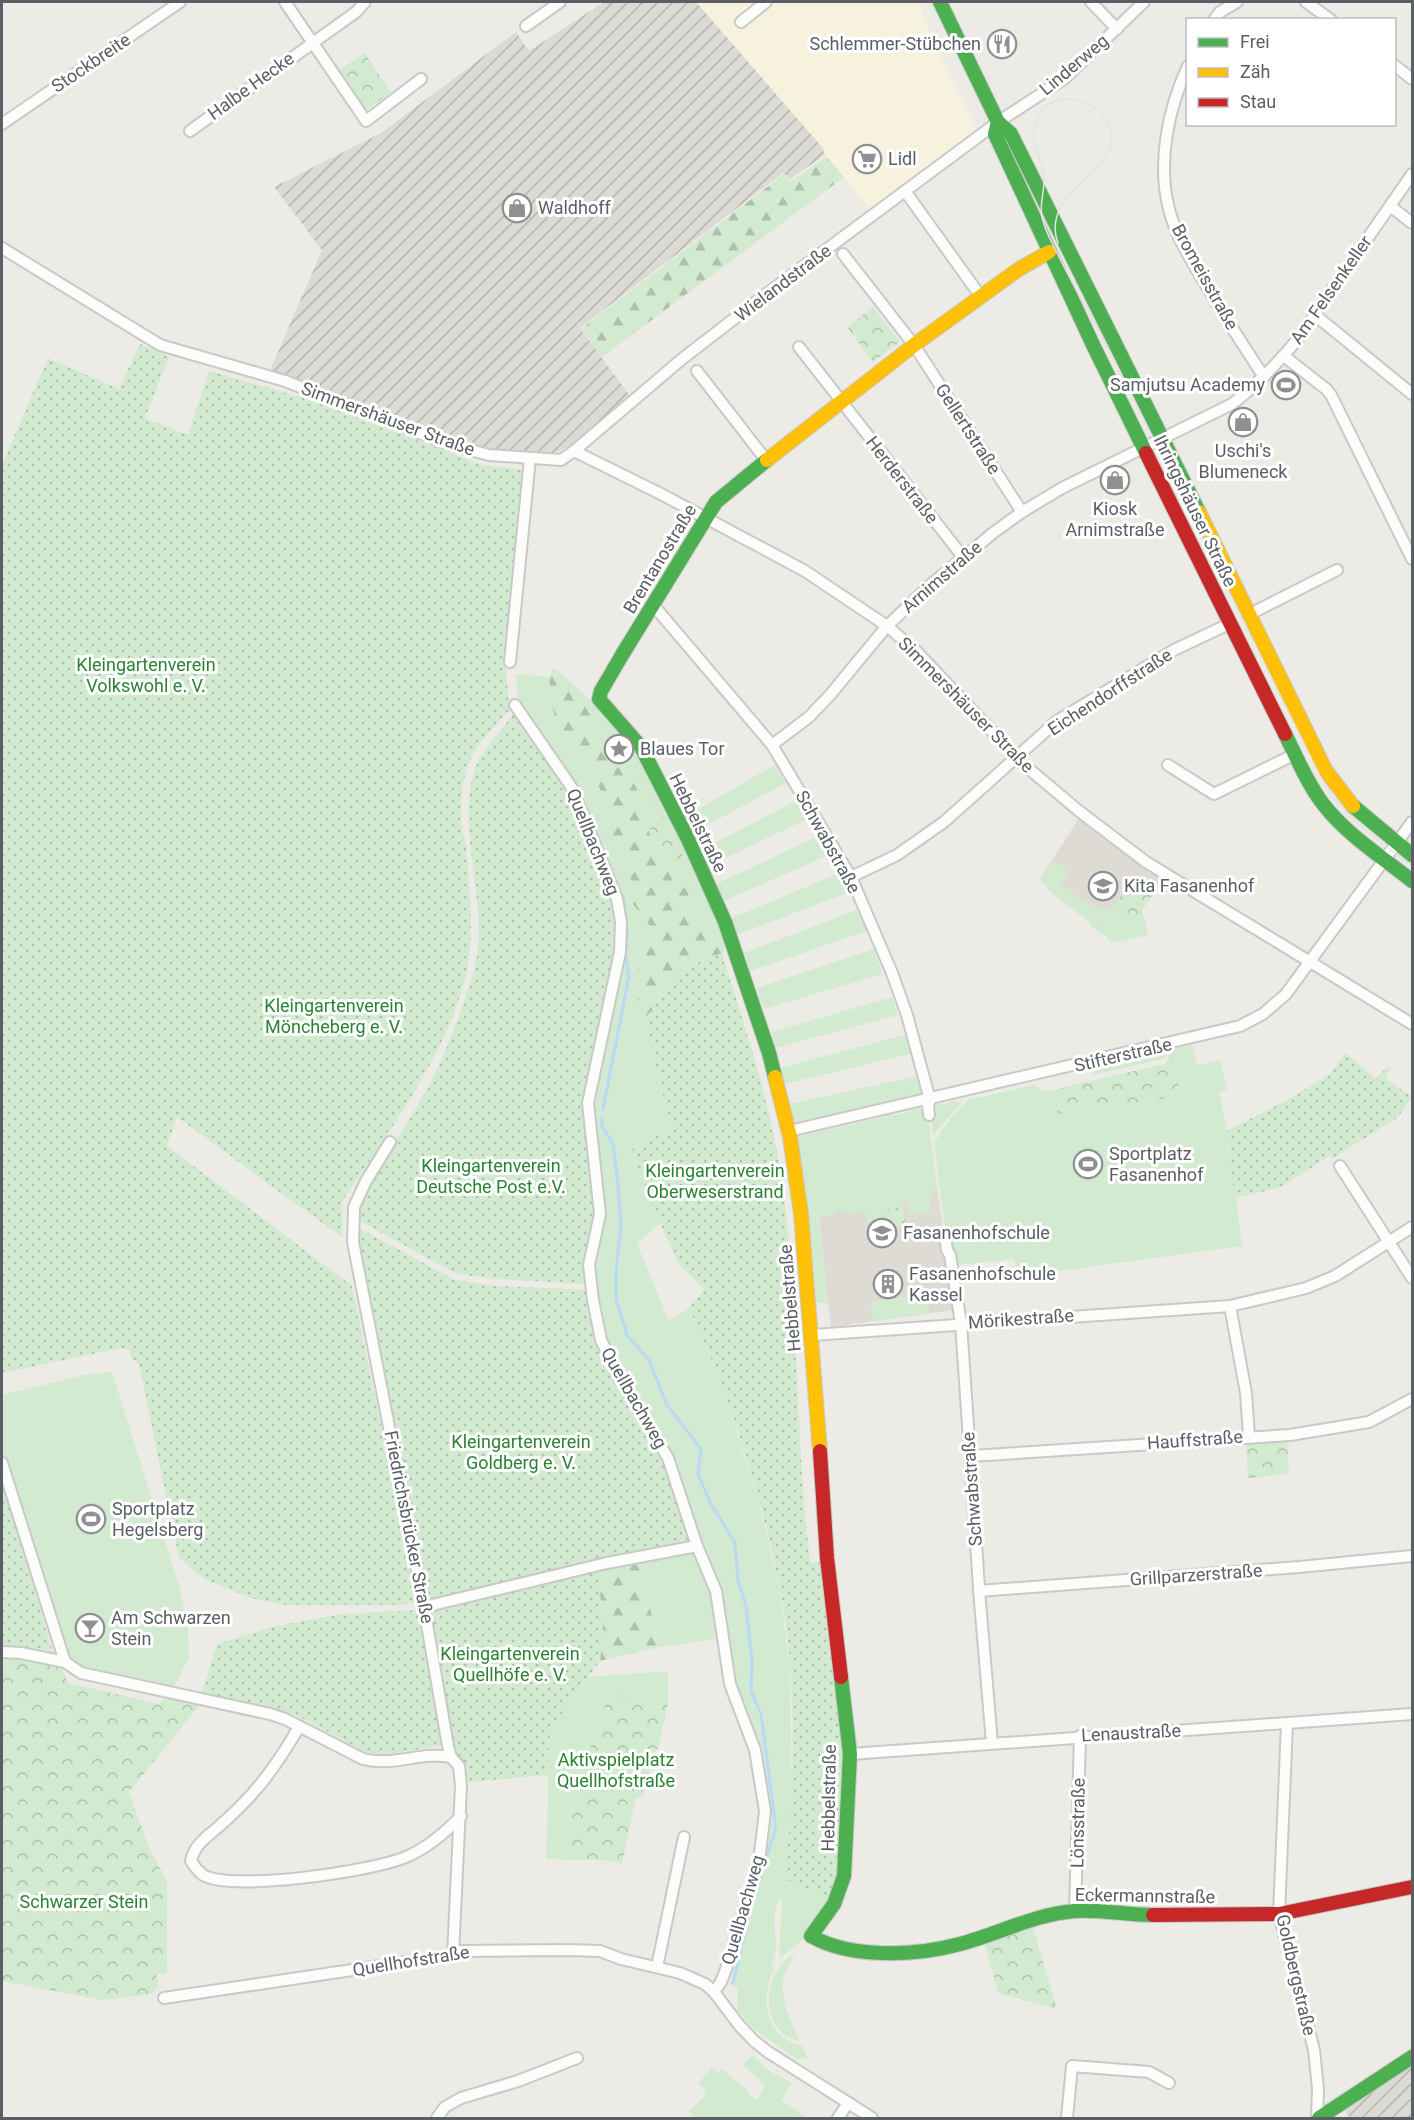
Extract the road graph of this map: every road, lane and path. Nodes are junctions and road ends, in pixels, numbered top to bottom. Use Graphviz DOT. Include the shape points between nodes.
graph roads {
  1 [pos="180,2"];
  2 [pos="285,2"];
  3 [pos="365,2"];
  4 [pos="560,2"];
  5 [pos="766,2"];
  6 [pos="939,2"];
  7 [pos="1090,2"];
  8 [pos="1144,2"];
  9 [pos="1236,2"];
  10 [pos="1306,2"];
  11 [pos="1216,18"];
  12 [pos="1328,18"];
  13 [pos="741,22"];
  14 [pos="526,26"];
  15 [pos="1117,29"];
  16 [pos="313,42"];
  17 [pos="1396,67"];
  18 [pos="1186,72"];
  19 [pos="421,79"];
  20 [pos="1413,79"];
  21 [pos="998,122"];
  22 [pos="2,124"];
  23 [pos="190,131"];
  24 [pos="1413,174"];
  25 [pos="905,191"];
  26 [pos="1390,206"];
  27 [pos="1413,223"];
  28 [pos="2,248"];
  29 [pos="1048,252"];
  30 [pos="843,254"];
  31 [pos="981,297"];
  32 [pos="1315,315"];
  33 [pos="915,345"];
  34 [pos="799,346"];
  35 [pos="1284,356"];
  36 [pos="697,370"];
  37 [pos="1264,377"];
  38 [pos="1413,394"];
  39 [pos="842,403"];
  40 [pos="1162,438"];
  41 [pos="1144,448"];
  42 [pos="574,452"];
  43 [pos="530,458"];
  44 [pos="766,460"];
  45 [pos="1022,512"];
  46 [pos="707,518"];
  47 [pos="963,557"];
  48 [pos="1413,559"];
  49 [pos="1337,570"];
  50 [pos="654,606"];
  51 [pos="1248,615"];
  52 [pos="1231,623"];
  53 [pos="887,626"];
  54 [pos="510,662"];
  55 [pos="601,691"];
  56 [pos="515,705"];
  57 [pos="772,745"];
  58 [pos="1295,754"];
  59 [pos="1017,759"];
  60 [pos="1168,765"];
  61 [pos="1413,822"];
  62 [pos="1396,843"];
  63 [pos="1413,855"];
  64 [pos="1384,860"];
  65 [pos="850,877"];
  66 [pos="1413,881"];
  67 [pos="1310,962"];
  68 [pos="1413,1024"];
  69 [pos="930,1100"];
  70 [pos="929,1115"];
  71 [pos="789,1131"];
  72 [pos="390,1142"];
  73 [pos="1340,1166"];
  74 [pos="1413,1227"];
  75 [pos="945,1237"];
  76 [pos="1389,1242"];
  77 [pos="1413,1278"];
  78 [pos="1230,1306"];
  79 [pos="961,1323"];
  80 [pos="812,1335"];
  81 [pos="1413,1399"];
  82 [pos="1249,1436"];
  83 [pos="970,1456"];
  84 [pos="2,1463"];
  85 [pos="697,1546"];
  86 [pos="1413,1556"];
  87 [pos="979,1592"];
  88 [pos="424,1607"];
  89 [pos="2,1652"];
  90 [pos="61,1661"];
  91 [pos="1413,1714"];
  92 [pos="1287,1724"];
  93 [pos="299,1727"];
  94 [pos="1080,1736"];
  95 [pos="992,1743"];
  96 [pos="850,1754"];
  97 [pos="451,1757"];
  98 [pos="461,1816"];
  99 [pos="684,1837"];
  100 [pos="1413,1887"];
  101 [pos="1075,1911"];
  102 [pos="1279,1914"];
  103 [pos="810,1936"];
  104 [pos="453,1955"];
  105 [pos="657,1967"];
  106 [pos="714,1992"];
  107 [pos="164,1998"];
  108 [pos="1413,2057"];
  109 [pos="577,2058"];
  110 [pos="1169,2084"];
  111 [pos="848,2103"];
  112 [pos="437,2118"];
  113 [pos="838,2118"];
  114 [pos="872,2118"];
  115 [pos="1067,2118"];
  116 [pos="1318,2118"];
  1 -- 22 [label="street, Stockbreite"];
  2 -- 16 [label="street, Halbe Hecke"];
  3 -- 16 [label="street"];
  4 -- 14 [label="street"];
  5 -- 13 [label="street"];
  6 -- 21 [label="street, Ihringshäuser Straße"];
  7 -- 15 [label="street"];
  8 -- 15 [label="street, Linderweg"];
  9 -- 11 [label="street"];
  10 -- 12 [label="street"];
  15 -- 21 [label="street, Linderweg" via="1064,79"];
  16 -- 19 [label="street, Halbe Hecke" via="366,121"];
  16 -- 23 [label="street, Halbe Hecke"];
  17 -- 20 [label="street"];
  18 -- 37 [label="street, Bromeisstraße" via="1171,116 1163,168 1170,212 1189,255"];
  21 -- 25 [label="street, Wielandstraße"];
  21 -- 29 [label="street, Ihringshäuser Straße" via="995,134"];
  21 -- 40 [label="street, Ihringshäuser Straße" via="1011,134"];
  24 -- 26 [label="street, Am Felsenkeller"];
  25 -- 31 [label="street"];
  25 -- 42 [label="street, Wielandstraße" via="682,359"];
  26 -- 27 [label="street"];
  26 -- 32 [label="street, Am Felsenkeller"];
  28 -- 43 [label="street, Simmershäuser Straße" via="159,345 285,381 448,444 489,455"];
  29 -- 31 [label="street, Brentanostraße"];
  29 -- 41 [label="street, Ihringshäuser Straße"];
  30 -- 33 [label="street"];
  31 -- 33 [label="street, Brentanostraße"];
  32 -- 35 [label="street, Am Felsenkeller"];
  32 -- 38 [label="street"];
  33 -- 39 [label="street, Brentanostraße"];
  33 -- 45 [label="street, Gellertstraße"];
  34 -- 39 [label="street"];
  35 -- 37 [label="street, Am Felsenkeller"];
  35 -- 48 [label="street" via="1331,395"];
  36 -- 44 [label="street"];
  37 -- 40 [label="street, Am Felsenkeller" via="1232,404"];
  39 -- 44 [label="street, Brentanostraße"];
  39 -- 47 [label="street, Herderstraße"];
  40 -- 41 [label="street, Am Felsenkeller"];
  40 -- 51 [label="street, Ihringshäuser Straße"];
  41 -- 45 [label="street, Arnimstraße"];
  41 -- 52 [label="street, Ihringshäuser Straße"];
  42 -- 43 [label="street, Simmershäuser Straße" via="561,460"];
  42 -- 46 [label="street, Simmershäuser Straße"];
  43 -- 54 [label="street"];
  44 -- 46 [label="street, Brentanostraße" via="716,502"];
  45 -- 47 [label="street, Arnimstraße"];
  46 -- 50 [label="street, Brentanostraße"];
  46 -- 53 [label="street, Simmershäuser Straße" via="805,571"];
  47 -- 53 [label="street, Arnimstraße"];
  49 -- 51 [label="street"];
  50 -- 55 [label="street, Brentanostraße"];
  50 -- 57 [label="street, Schwabstraße"];
  51 -- 62 [label="street, Ihringshäuser Straße" via="1338,790 1366,820"];
  52 -- 58 [label="street, Ihringshäuser Straße"];
  52 -- 59 [label="street, Eichendorffstraße" via="1112,686 1057,721"];
  53 -- 57 [label="street, Arnimstraße" via="823,703"];
  53 -- 59 [label="street, Simmershäuser Straße" via="916,651"];
  55 -- 71 [label="street, Hebbelstraße" via="599,699 641,747 725,922 769,1053"];
  56 -- 85 [label="street, Quellbachweg" via="572,788 617,899 620,952 588,1103 600,1214 589,1265 593,1300 601,1340 668,1458"];
  57 -- 65 [label="street, Schwabstraße"];
  58 -- 60 [label="street" via="1214,794"];
  58 -- 64 [label="street, Ihringshäuser Straße" via="1323,804 1341,825"];
  59 -- 65 [label="street, Eichendorffstraße" via="944,822 897,855"];
  59 -- 67 [label="street, Simmershäuser Straße" via="1146,862"];
  61 -- 62 [label="street, Stifterstraße"];
  62 -- 63 [label="street, Ihringshäuser Straße"];
  62 -- 64 [label="street, Stifterstraße"];
  64 -- 66 [label="street, Ihringshäuser Straße"];
  64 -- 67 [label="street, Stifterstraße"];
  65 -- 69 [label="street, Schwabstraße" via="892,973"];
  67 -- 68 [label="street, Simmershäuser Straße"];
  67 -- 69 [label="street, Stifterstraße" via="1286,994 1263,1014 1240,1026"];
  69 -- 70 [label="street, Schwabstraße"];
  69 -- 71 [label="street, Stifterstraße"];
  71 -- 80 [label="street, Hebbelstraße"];
  72 -- 88 [label="street, Friedrichsbrücker Straße" via="354,1207 353,1242"];
  73 -- 76 [label="street"];
  74 -- 76 [label="street, Mörikestraße"];
  75 -- 79 [label="street, Schwabstraße"];
  76 -- 77 [label="street"];
  76 -- 78 [label="street, Mörikestraße" via="1335,1276 1306,1288"];
  78 -- 79 [label="street, Mörikestraße"];
  78 -- 82 [label="street" via="1246,1393"];
  79 -- 80 [label="street, Mörikestraße"];
  79 -- 83 [label="street, Schwabstraße"];
  80 -- 96 [label="street, Hebbelstraße" via="827,1558"];
  81 -- 82 [label="street, Hauffstraße" via="1369,1422 1290,1435"];
  82 -- 83 [label="street, Hauffstraße"];
  83 -- 87 [label="street, Schwabstraße"];
  84 -- 90 [label="street"];
  85 -- 88 [label="street" via="607,1563"];
  85 -- 106 [label="street, Quellbachweg" via="716,1591 730,1684 755,1750 765,1811 759,1862 726,1969"];
  86 -- 87 [label="street, Grillparzerstraße"];
  87 -- 95 [label="street, Schwabstraße"];
  88 -- 97 [label="street, Friedrichsbrücker Straße"];
  89 -- 90 [label="street"];
  90 -- 93 [label="street" via="81,1673 270,1714"];
  91 -- 92 [label="street, Lenaustraße"];
  92 -- 94 [label="street, Lenaustraße"];
  92 -- 102 [label="street, Goldbergstraße"];
  93 -- 97 [label="street" via="375,1762"];
  93 -- 98 [label="street" via="262,1785 193,1850 191,1861 204,1876 265,1881 380,1865 418,1851"];
  94 -- 95 [label="street, Lenaustraße"];
  94 -- 101 [label="street, Lönsstraße"];
  95 -- 96 [label="street, Lenaustraße"];
  96 -- 103 [label="street, Hebbelstraße" via="844,1876 834,1904"];
  97 -- 98 [label="street, Friedrichsbrücker Straße" via="459,1766"];
  98 -- 104 [label="street, Friedrichsbrücker Straße"];
  99 -- 105 [label="street"];
  100 -- 102 [label="street, Eckermannstraße"];
  101 -- 102 [label="street, Eckermannstraße" via="1138,1915"];
  101 -- 103 [label="street, Eckermannstraße" via="958,1945 914,1952 848,1950"];
  102 -- 116 [label="street, Goldbergstraße" via="1314,2050"];
  104 -- 105 [label="street, Quellhofstraße" via="461,1951 600,1951"];
  104 -- 107 [label="street, Quellhofstraße"];
  105 -- 106 [label="street, Quellhofstraße" via="693,1977"];
  106 -- 111 [label="street, Quellhofstraße" via="754,2041"];
  108 -- 116 [label="street"];
  109 -- 112 [label="street" via="461,2098 445,2107"];
  110 -- 115 [label="street" via="1149,2072 1072,2066"];
  111 -- 113 [label="street"];
  111 -- 114 [label="street, Quellhofstraße"];
}
